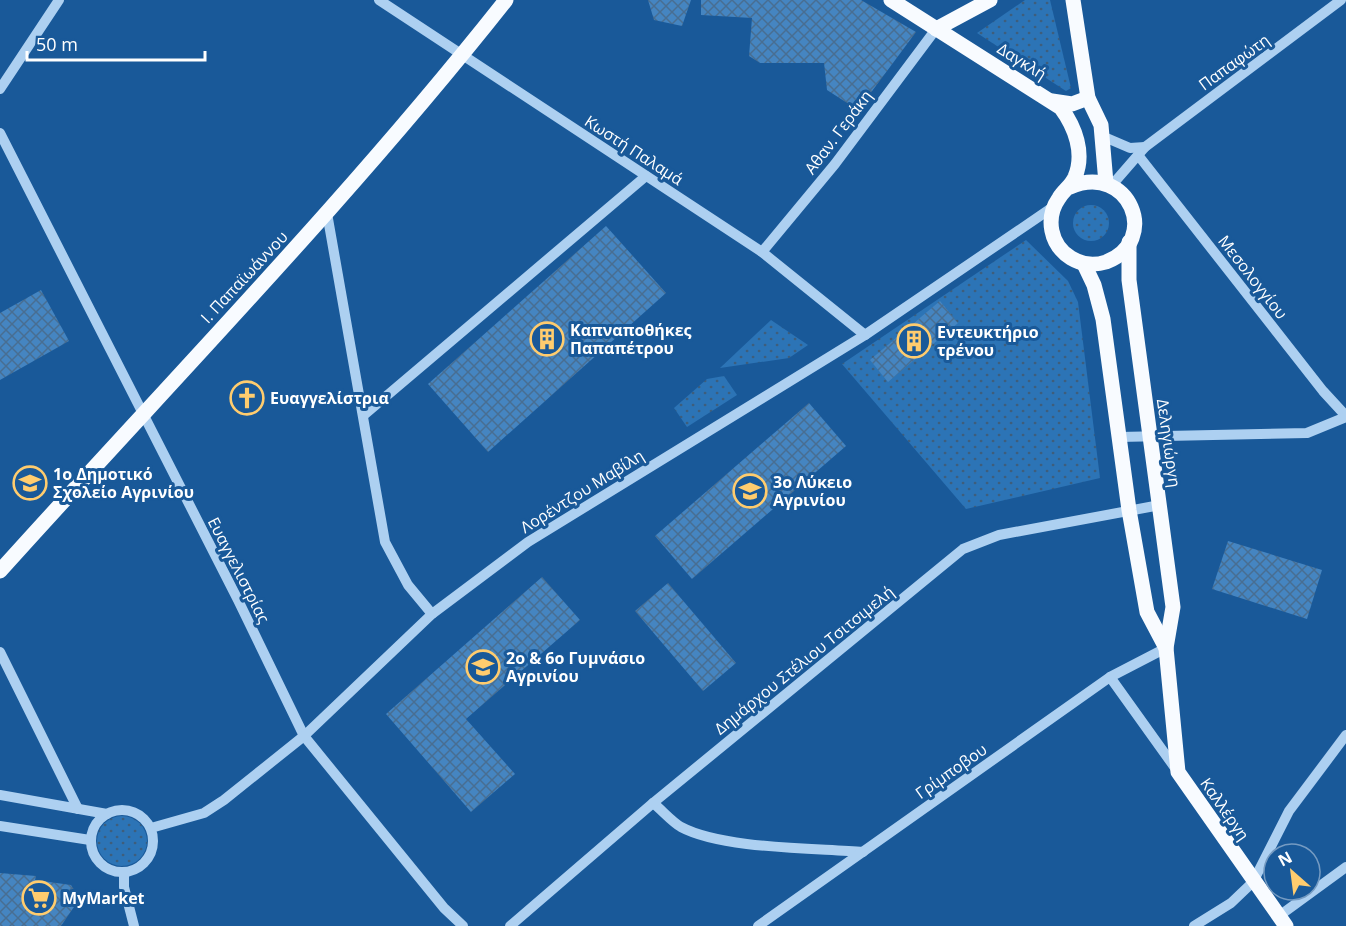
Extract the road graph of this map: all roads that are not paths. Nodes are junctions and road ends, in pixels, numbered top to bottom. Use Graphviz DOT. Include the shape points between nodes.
graph roads {
  1 [pos="59,0"];
  2 [pos="379,0"];
  3 [pos="506,0"];
  4 [pos="891,0"];
  5 [pos="990,0"];
  6 [pos="1073,0"];
  7 [pos="1341,0"];
  8 [pos="936,29"];
  9 [pos="461,55"];
  10 [pos="0,89"];
  11 [pos="1088,98"];
  12 [pos="1052,101"];
  13 [pos="0,133"];
  14 [pos="1102,136"];
  15 [pos="1141,151"];
  16 [pos="646,176"];
  17 [pos="1109,184"];
  18 [pos="1070,188"];
  19 [pos="1053,207"];
  20 [pos="327,213"];
  21 [pos="1129,242"];
  22 [pos="762,252"];
  23 [pos="1084,264"];
  24 [pos="865,335"];
  25 [pos="142,412"];
  26 [pos="364,415"];
  27 [pos="1346,417"];
  28 [pos="1150,436"];
  29 [pos="1119,437"];
  30 [pos="1160,505"];
  31 [pos="1129,510"];
  32 [pos="0,571"];
  33 [pos="432,614"];
  34 [pos="1166,648"];
  35 [pos="0,652"];
  36 [pos="1110,677"];
  37 [pos="1346,735"];
  38 [pos="304,736"];
  39 [pos="1178,772"];
  40 [pos="0,795"];
  41 [pos="654,803"];
  42 [pos="78,809"];
  43 [pos="107,814"];
  44 [pos="0,826"];
  45 [pos="151,828"];
  46 [pos="90,840"];
  47 [pos="863,852"];
  48 [pos="1346,867"];
  49 [pos="124,872"];
  50 [pos="1253,882"];
  51 [pos="1282,921"];
  52 [pos="134,926"];
  53 [pos="463,926"];
  54 [pos="510,926"];
  55 [pos="758,926"];
  56 [pos="1194,926"];
  1 -- 10 [label="street"];
  2 -- 9 [label="street, Κωστή Παλαμά"];
  3 -- 9 [label="main road, Ι. Παπαϊωάννου"];
  4 -- 8 [label="main road, Δαγκλή"];
  5 -- 8 [label="main road"];
  6 -- 11 [label="main road"];
  7 -- 15 [label="street, Παπαφώτη"];
  8 -- 12 [label="main road, Δαγκλή"];
  8 -- 22 [label="street, Αθαν. Γεράκη" via="835,164"];
  9 -- 16 [label="street, Κωστή Παλαμά"];
  9 -- 20 [label="main road, Ι. Παπαϊωάννου"];
  11 -- 12 [label="main road" via="1072,104"];
  11 -- 14 [label="main road" via="1098,113"];
  12 -- 18 [label="main road, Δαγκλή" via="1075,133 1079,159"];
  13 -- 25 [label="street, Ευαγγελιστρίας"];
  14 -- 15 [label="street"];
  14 -- 17 [label="main road"];
  15 -- 17 [label="street, Παπαφώτη"];
  15 -- 27 [label="street, Μεσολογγίου"];
  16 -- 22 [label="street, Κωστή Παλαμά"];
  16 -- 26 [label="street"];
  17 -- 18 [label="main road" via="1082,182"];
  17 -- 21 [label="main road" via="1121,192 1133,210"];
  18 -- 19 [label="main road"];
  19 -- 23 [label="main road" via="1056,244"];
  19 -- 24 [label="street, Λορέντζου Μαβίλη"];
  20 -- 25 [label="main road, Ι. Παπαϊωάννου"];
  20 -- 26 [label="street"];
  21 -- 23 [label="main road" via="1113,259"];
  21 -- 28 [label="main road, Δεληγιώργη" via="1128,280"];
  22 -- 24 [label="street, Κωστή Παλαμά"];
  23 -- 29 [label="main road, Δεληγιώργη" via="1101,310"];
  24 -- 33 [label="street, Λορέντζου Μαβίλη" via="528,542"];
  25 -- 32 [label="main road, Ι. Παπαϊωάννου"];
  25 -- 38 [label="street, Ευαγγελιστρίας"];
  26 -- 33 [label="street" via="385,542 408,585"];
  27 -- 28 [label="street" via="1307,433"];
  28 -- 29 [label="street"];
  28 -- 30 [label="main road, Δεληγιώργη"];
  29 -- 31 [label="main road, Δεληγιώργη"];
  30 -- 31 [label="street, Δημάρχου Στέλιου Τσιτσιμελή"];
  30 -- 34 [label="main road, Δεληγιώργη" via="1173,607"];
  31 -- 34 [label="main road, Δεληγιώργη" via="1146,612"];
  31 -- 41 [label="street, Δημάρχου Στέλιου Τσιτσιμελή" via="999,535 963,549"];
  33 -- 38 [label="street, Λορέντζου Μαβίλη"];
  34 -- 36 [label="street, Γρίμποβου"];
  34 -- 39 [label="main road, Δεληγιώργη"];
  35 -- 42 [label="street"];
  36 -- 39 [label="street"];
  36 -- 47 [label="street, Γρίμποβου"];
  37 -- 50 [label="street" via="1289,811"];
  38 -- 45 [label="street, Λορέντζου Μαβίλη" via="204,813"];
  38 -- 53 [label="street, Ευαγγελιστρίας" via="444,908"];
  39 -- 50 [label="main road, Καλλέργη"];
  40 -- 42 [label="street"];
  41 -- 47 [label="street" via="679,826 727,841"];
  41 -- 54 [label="street, Δημάρχου Στέλιου Τσιτσιμελή"];
  42 -- 43 [label="street"];
  43 -- 45 [label="street" via="136,813"];
  43 -- 46 [label="street"];
  44 -- 46 [label="street"];
  45 -- 49 [label="street" via="153,847 149,856 134,870"];
  46 -- 49 [label="street" via="104,867"];
  47 -- 55 [label="street, Γρίμποβου"];
  48 -- 51 [label="street"];
  49 -- 52 [label="street"];
  50 -- 51 [label="main road, Καλλέργη"];
  50 -- 56 [label="street" via="1231,903"];
}
